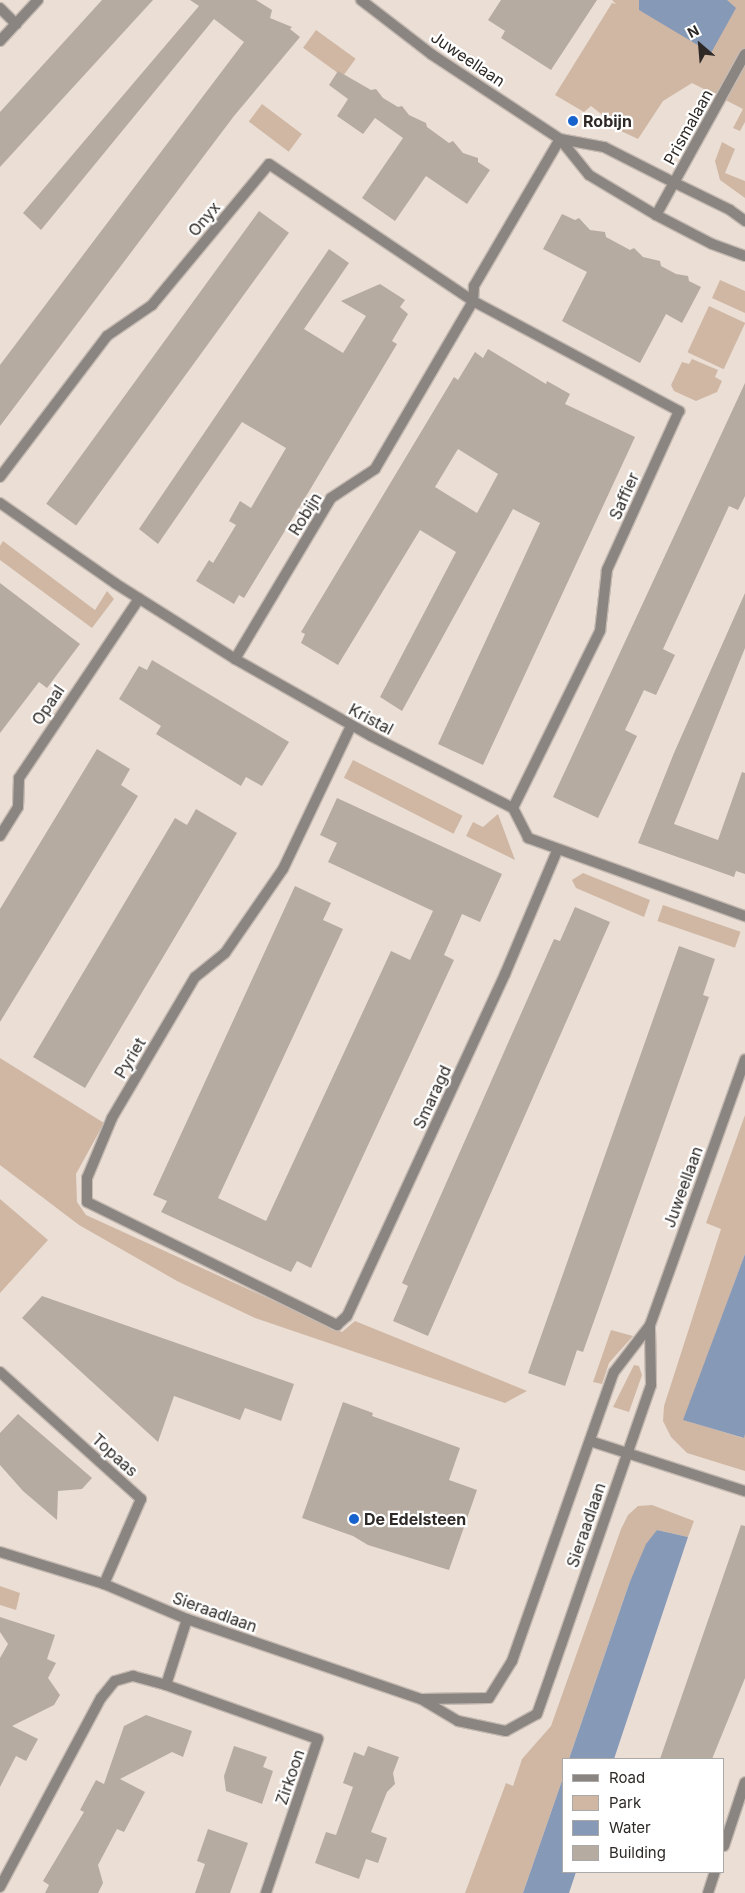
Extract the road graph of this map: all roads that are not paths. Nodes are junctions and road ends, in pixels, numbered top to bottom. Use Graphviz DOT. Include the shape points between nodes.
graph roads {
  1 [pos="38,0"];
  2 [pos="361,0"];
  3 [pos="0,8"];
  4 [pos="16,24"];
  5 [pos="0,41"];
  6 [pos="745,54"];
  7 [pos="560,139"];
  8 [pos="675,182"];
  9 [pos="656,215"];
  10 [pos="745,221"];
  11 [pos="745,256"];
  12 [pos="473,301"];
  13 [pos="0,477"];
  14 [pos="0,502"];
  15 [pos="139,599"];
  16 [pos="235,659"];
  17 [pos="351,726"];
  18 [pos="513,808"];
  19 [pos="0,836"];
  20 [pos="557,851"];
  21 [pos="745,916"];
  22 [pos="745,1059"];
  23 [pos="314,1312"];
  24 [pos="650,1326"];
  25 [pos="0,1372"];
  26 [pos="590,1441"];
  27 [pos="626,1451"];
  28 [pos="745,1491"];
  29 [pos="0,1552"];
  30 [pos="104,1584"];
  31 [pos="187,1619"];
  32 [pos="166,1685"];
  33 [pos="421,1698"];
  34 [pos="745,1782"];
  35 [pos="725,1843"];
  36 [pos="715,1873"];
  37 [pos="0,1887"];
  38 [pos="266,1893"];
  39 [pos="708,1893"];
  1 -- 4 [label="street"];
  2 -- 7 [label="street, Juweellaan" via="432,54"];
  3 -- 4 [label="street"];
  4 -- 5 [label="street"];
  6 -- 8 [label="street, Prismalaan"];
  7 -- 8 [label="street, Juweellaan" via="604,147"];
  7 -- 9 [label="street, Juweellaan" via="589,175"];
  7 -- 12 [label="street, Robijn" via="474,286"];
  8 -- 9 [label="street, Prismalaan"];
  8 -- 10 [label="street, Juweellaan"];
  9 -- 11 [label="street, Juweellaan" via="712,244"];
  12 -- 13 [label="street, Onyx" via="269,164 152,305 107,336"];
  12 -- 16 [label="street, Robijn" via="375,469 331,498"];
  12 -- 18 [label="street, Saffier" via="679,411 607,570 600,631"];
  14 -- 15 [label="street, Kristal"];
  15 -- 16 [label="street, Kristal"];
  15 -- 19 [label="street, Opaal" via="19,778 18,807"];
  16 -- 17 [label="street, Kristal"];
  17 -- 18 [label="street, Kristal"];
  17 -- 23 [label="street, Pyriet" via="283,869 225,953 195,977 112,1118 87,1178 87,1202"];
  18 -- 20 [label="street" via="528,838"];
  20 -- 21 [label="street"];
  20 -- 23 [label="street, Smaragd" via="505,974 347,1316 337,1326"];
  22 -- 24 [label="street, Juweellaan"];
  24 -- 26 [label="street, Juweellaan" via="614,1372"];
  24 -- 27 [label="street, Juweellaan" via="651,1385"];
  25 -- 30 [label="street, Topaas" via="141,1499"];
  26 -- 27 [label="street"];
  26 -- 33 [label="street, Sieraadlaan" via="512,1660 489,1698"];
  27 -- 28 [label="street"];
  27 -- 33 [label="street, Sieraadlaan" via="536,1714 506,1731 458,1721"];
  29 -- 30 [label="street, Sieraadlaan"];
  30 -- 31 [label="street, Sieraadlaan"];
  31 -- 32 [label="street"];
  31 -- 33 [label="street, Sieraadlaan"];
  32 -- 37 [label="street, Zirkoon" via="133,1676 115,1681 101,1698"];
  32 -- 38 [label="street, Zirkoon" via="318,1740"];
  34 -- 35 [label="street"];
  36 -- 39 [label="street"];
}
